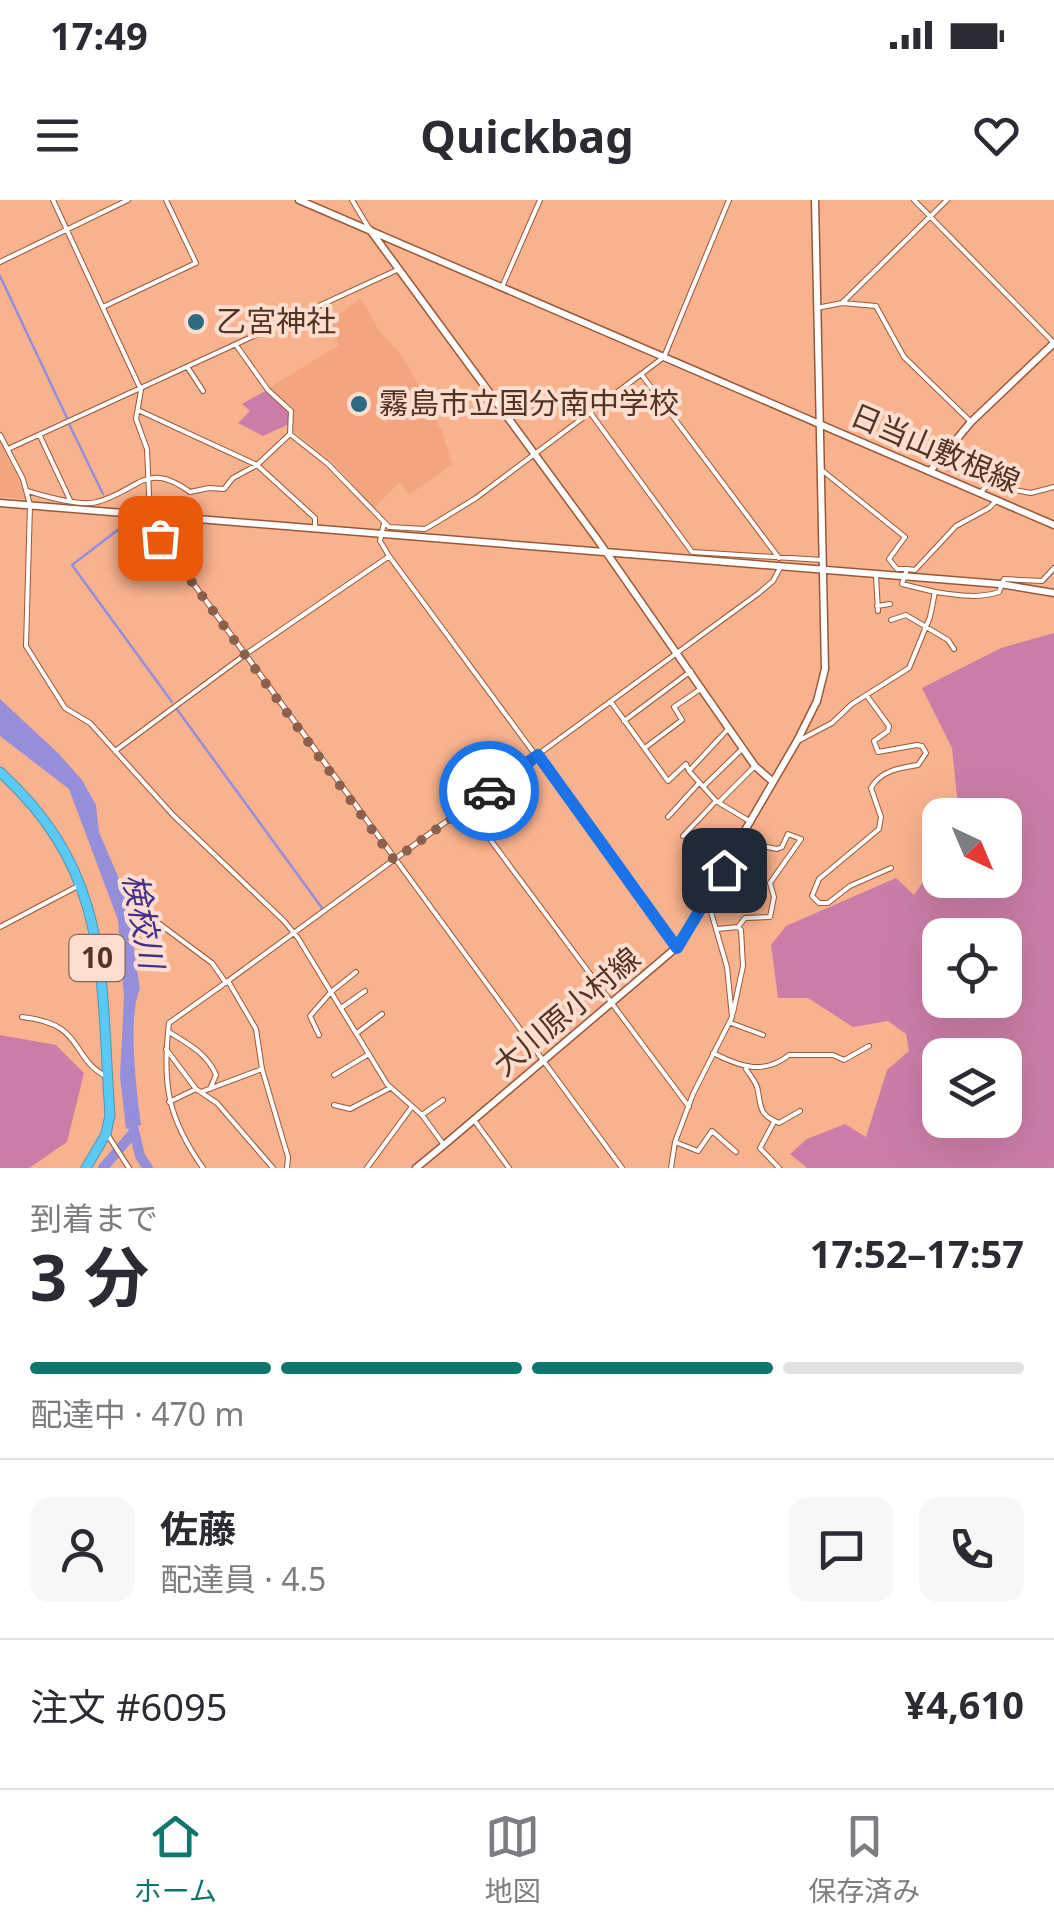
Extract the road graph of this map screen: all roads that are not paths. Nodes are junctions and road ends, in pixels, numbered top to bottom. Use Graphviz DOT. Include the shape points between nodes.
graph roads {
  1 [pos="53,200"];
  2 [pos="128,200"];
  3 [pos="166,200"];
  4 [pos="299,200"];
  5 [pos="352,200"];
  6 [pos="540,200"];
  7 [pos="729,200"];
  8 [pos="816,200"];
  9 [pos="914,200"];
  10 [pos="947,200"];
  11 [pos="931,218"];
  12 [pos="370,230"];
  13 [pos="67,231"];
  14 [pos="0,262"];
  15 [pos="397,270"];
  16 [pos="502,287"];
  17 [pos="842,304"];
  18 [pos="103,306"];
  19 [pos="817,308"];
  20 [pos="1054,343"];
  21 [pos="236,346"];
  22 [pos="664,358"];
  23 [pos="188,368"];
  24 [pos="641,374"];
  25 [pos="141,390"];
  26 [pos="203,392"];
  27 [pos="140,410"];
  28 [pos="589,411"];
  29 [pos="971,422"];
  30 [pos="822,425"];
  31 [pos="290,434"];
  32 [pos="0,435"];
  33 [pos="40,436"];
  34 [pos="8,449"];
  35 [pos="535,454"];
  36 [pos="256,464"];
  37 [pos="823,470"];
  38 [pos="930,472"];
  39 [pos="148,477"];
  40 [pos="1054,487"];
  41 [pos="27,491"];
  42 [pos="980,494"];
  43 [pos="70,500"];
  44 [pos="996,500"];
  45 [pos="0,503"];
  46 [pos="30,505"];
  47 [pos="150,515"];
  48 [pos="1052,522"];
  49 [pos="384,523"];
  50 [pos="314,530"];
  51 [pos="382,535"];
  52 [pos="607,554"];
  53 [pos="389,556"];
  54 [pos="824,560"];
  55 [pos="780,563"];
  56 [pos="1054,568"];
  57 [pos="825,571"];
  58 [pos="906,573"];
  59 [pos="876,574"];
  60 [pos="1000,584"];
  61 [pos="935,592"];
  62 [pos="1054,593"];
  63 [pos="890,604"];
  64 [pos="894,621"];
  65 [pos="926,628"];
  66 [pos="954,649"];
  67 [pos="678,652"];
  68 [pos="246,654"];
  69 [pos="691,671"];
  70 [pos="702,688"];
  71 [pos="867,696"];
  72 [pos="610,702"];
  73 [pos="624,721"];
  74 [pos="730,727"];
  75 [pos="797,742"];
  76 [pos="644,748"];
  77 [pos="743,748"];
  78 [pos="115,750"];
  79 [pos="538,755"];
  80 [pos="755,766"];
  81 [pos="689,771"];
  82 [pos="0,772"];
  83 [pos="772,781"];
  84 [pos="702,784"];
  85 [pos="717,802"];
  86 [pos="466,807"];
  87 [pos="668,817"];
  88 [pos="751,822"];
  89 [pos="683,836"];
  90 [pos="740,842"];
  91 [pos="394,860"];
  92 [pos="891,868"];
  93 [pos="82,884"];
  94 [pos="707,898"];
  95 [pos="157,922"];
  96 [pos="0,927"];
  97 [pos="738,927"];
  98 [pos="717,929"];
  99 [pos="294,933"];
  100 [pos="677,948"];
  101 [pos="356,972"];
  102 [pos="227,982"];
  103 [pos="365,991"];
  104 [pos="331,992"];
  105 [pos="612,1005"];
  106 [pos="342,1008"];
  107 [pos="382,1014"];
  108 [pos="22,1017"];
  109 [pos="731,1020"];
  110 [pos="168,1031"];
  111 [pos="356,1033"];
  112 [pos="319,1035"];
  113 [pos="763,1036"];
  114 [pos="869,1046"];
  115 [pos="166,1049"];
  116 [pos="713,1053"];
  117 [pos="370,1054"];
  118 [pos="543,1062"];
  119 [pos="262,1069"];
  120 [pos="746,1069"];
  121 [pos="334,1075"];
  122 [pos="107,1077"];
  123 [pos="210,1088"];
  124 [pos="390,1088"];
  125 [pos="199,1091"];
  126 [pos="443,1100"];
  127 [pos="169,1102"];
  128 [pos="334,1105"];
  129 [pos="412,1106"];
  130 [pos="689,1107"];
  131 [pos="800,1110"];
  132 [pos="422,1114"];
  133 [pos="474,1120"];
  134 [pos="774,1122"];
  135 [pos="106,1134"];
  136 [pos="675,1142"];
  137 [pos="444,1145"];
  138 [pos="736,1152"];
  139 [pos="123,1159"];
  140 [pos="86,1168"];
  141 [pos="116,1168"];
  142 [pos="129,1168"];
  143 [pos="203,1168"];
  144 [pos="273,1168"];
  145 [pos="287,1168"];
  146 [pos="367,1168"];
  147 [pos="416,1168"];
  148 [pos="509,1168"];
  149 [pos="622,1168"];
  150 [pos="671,1168"];
  151 [pos="779,1168"];
  1 -- 13 [label="street"];
  2 -- 13 [label="street"];
  3 -- 18 [label="street" via="196,263"];
  4 -- 12 [label="main road"];
  5 -- 12 [label="street"];
  6 -- 16 [label="street"];
  7 -- 22 [label="street"];
  8 -- 19 [label="main road"];
  9 -- 11 [label="street"];
  10 -- 11 [label="street"];
  11 -- 17 [label="street"];
  11 -- 20 [label="street"];
  12 -- 15 [label="main road"];
  12 -- 16 [label="main road"];
  13 -- 14 [label="street"];
  13 -- 18 [label="street"];
  15 -- 21 [label="street"];
  15 -- 35 [label="main road"];
  16 -- 22 [label="main road"];
  17 -- 19 [label="street"];
  17 -- 29 [label="street" via="876,306 904,357"];
  18 -- 25 [label="street"];
  19 -- 30 [label="main road"];
  20 -- 29 [label="main road"];
  21 -- 23 [label="street"];
  21 -- 31 [label="street" via="291,411"];
  22 -- 24 [label="street"];
  22 -- 30 [label="main road"];
  23 -- 25 [label="street"];
  23 -- 26 [label="street"];
  24 -- 28 [label="street"];
  24 -- 55 [label="street"];
  25 -- 27 [label="street"];
  25 -- 33 [label="street"];
  27 -- 36 [label="street"];
  27 -- 39 [label="street" via="136,419"];
  28 -- 35 [label="street"];
  28 -- 55 [label="street" via="692,552"];
  29 -- 38 [label="main road"];
  30 -- 37 [label="main road, 日当山敷根線"];
  30 -- 38 [label="main road, 日当山敷根線"];
  31 -- 36 [label="street"];
  31 -- 49 [label="street"];
  32 -- 34 [label="street"];
  33 -- 34 [label="street"];
  33 -- 43 [label="street"];
  34 -- 41 [label="street"];
  35 -- 49 [label="street" via="425,529"];
  35 -- 52 [label="main road"];
  36 -- 39 [label="street" via="216,491 190,492 172,479"];
  36 -- 50 [label="street" via="315,518"];
  37 -- 54 [label="main road, 日当山敷根線"];
  37 -- 58 [label="street" via="905,538 889,560"];
  38 -- 42 [label="main road, 日当山敷根線"];
  39 -- 43 [label="street" via="95,503"];
  39 -- 47 [label="street"];
  40 -- 42 [label="street" via="1031,493 992,486"];
  41 -- 43 [label="street"];
  41 -- 46 [label="street"];
  42 -- 44 [label="main road, 日当山敷根線"];
  44 -- 48 [label="main road, 日当山敷根線"];
  44 -- 58 [label="street" via="956,526"];
  45 -- 46 [label="main road"];
  46 -- 47 [label="main road"];
  46 -- 78 [label="street" via="26,652 65,708"];
  47 -- 50 [label="main road"];
  47 -- 68 [label="street" via="150,537 160,538"];
  49 -- 51 [label="street"];
  50 -- 51 [label="main road"];
  51 -- 52 [label="main road"];
  51 -- 53 [label="street"];
  52 -- 55 [label="main road"];
  52 -- 67 [label="main road"];
  53 -- 68 [label="street"];
  53 -- 79 [label="street"];
  54 -- 55 [label="street"];
  54 -- 57 [label="main road, 日当山敷根線"];
  55 -- 57 [label="main road"];
  55 -- 67 [label="street" via="769,585"];
  56 -- 60 [label="street" via="1042,581"];
  57 -- 59 [label="main road"];
  57 -- 75 [label="main road, 大川原小村線" via="825,670"];
  58 -- 59 [label="main road"];
  58 -- 60 [label="main road"];
  58 -- 61 [label="street" via="902,584"];
  59 -- 63 [label="street" via="877,608"];
  60 -- 61 [label="street" via="999,592 982,596"];
  60 -- 62 [label="main road"];
  61 -- 65 [label="street"];
  64 -- 65 [label="street" via="906,615"];
  65 -- 66 [label="street"];
  65 -- 71 [label="street" via="909,668"];
  67 -- 69 [label="main road"];
  67 -- 72 [label="street"];
  68 -- 78 [label="street"];
  68 -- 91 [label="street"];
  69 -- 70 [label="main road"];
  69 -- 73 [label="street"];
  70 -- 74 [label="main road"];
  70 -- 76 [label="street" via="674,706 682,720"];
  71 -- 75 [label="street"];
  71 -- 92 [label="street" via="889,726 874,741 878,752 918,745 926,753 918,765 874,782 879,829 819,879 812,896 828,903"];
  72 -- 73 [label="street"];
  72 -- 79 [label="street"];
  73 -- 76 [label="street"];
  74 -- 77 [label="main road"];
  74 -- 81 [label="street"];
  75 -- 83 [label="main road, 大川原小村線"];
  76 -- 81 [label="street" via="668,781 686,764"];
  77 -- 80 [label="main road"];
  77 -- 84 [label="street"];
  78 -- 99 [label="street"];
  79 -- 86 [label="street"];
  79 -- 100 [label="street"];
  80 -- 83 [label="main road"];
  80 -- 85 [label="street"];
  81 -- 84 [label="street"];
  82 -- 93 [label="highway, 10" via="52,828"];
  83 -- 88 [label="main road, 大川原小村線"];
  84 -- 85 [label="street"];
  84 -- 87 [label="street"];
  85 -- 88 [label="street"];
  85 -- 89 [label="street"];
  86 -- 91 [label="street"];
  86 -- 105 [label="street"];
  88 -- 90 [label="main road, 大川原小村線"];
  90 -- 94 [label="main road, 大川原小村線"];
  90 -- 97 [label="street" via="777,849 788,834 801,839 770,883 770,918 745,918"];
  91 -- 99 [label="street"];
  91 -- 118 [label="street"];
  93 -- 96 [label="street"];
  93 -- 122 [label="highway, 10" via="94,930"];
  94 -- 98 [label="street"];
  94 -- 100 [label="main road, 大川原小村線"];
  95 -- 102 [label="street"];
  97 -- 98 [label="street"];
  97 -- 109 [label="street" via="744,966"];
  98 -- 109 [label="street"];
  99 -- 102 [label="street"];
  99 -- 104 [label="street"];
  100 -- 105 [label="main road, 大川原小村線"];
  101 -- 104 [label="street"];
  102 -- 110 [label="street" via="169,1023"];
  102 -- 119 [label="street" via="256,1029"];
  103 -- 106 [label="street"];
  104 -- 106 [label="street"];
  104 -- 112 [label="street" via="310,1016"];
  105 -- 118 [label="main road, 大川原小村線"];
  105 -- 130 [label="street"];
  106 -- 111 [label="street"];
  107 -- 111 [label="street"];
  108 -- 122 [label="street" via="72,1035"];
  109 -- 113 [label="street"];
  109 -- 116 [label="street"];
  110 -- 115 [label="street"];
  110 -- 123 [label="street" via="212,1065"];
  111 -- 117 [label="street"];
  114 -- 120 [label="street" via="844,1060 788,1055"];
  115 -- 125 [label="street"];
  115 -- 127 [label="street"];
  116 -- 120 [label="street"];
  116 -- 130 [label="street"];
  117 -- 121 [label="street"];
  117 -- 124 [label="street"];
  118 -- 133 [label="main road, 大川原小村線"];
  118 -- 149 [label="street"];
  119 -- 123 [label="street"];
  119 -- 145 [label="street"];
  120 -- 134 [label="street" via="758,1086 760,1111"];
  122 -- 135 [label="highway, 10"];
  123 -- 125 [label="street"];
  124 -- 128 [label="street" via="350,1109"];
  124 -- 129 [label="street"];
  125 -- 127 [label="street"];
  125 -- 144 [label="street"];
  126 -- 132 [label="street"];
  127 -- 143 [label="street"];
  129 -- 132 [label="street"];
  129 -- 146 [label="street"];
  130 -- 136 [label="street"];
  131 -- 134 [label="street"];
  132 -- 137 [label="street"];
  133 -- 137 [label="main road, 大川原小村線"];
  133 -- 148 [label="street"];
  134 -- 151 [label="street" via="760,1148"];
  135 -- 139 [label="street"];
  135 -- 140 [label="highway, 10"];
  136 -- 138 [label="street" via="698,1151 712,1131"];
  136 -- 150 [label="street"];
  137 -- 147 [label="main road, 大川原小村線"];
  139 -- 141 [label="street"];
  139 -- 142 [label="street"];
}
